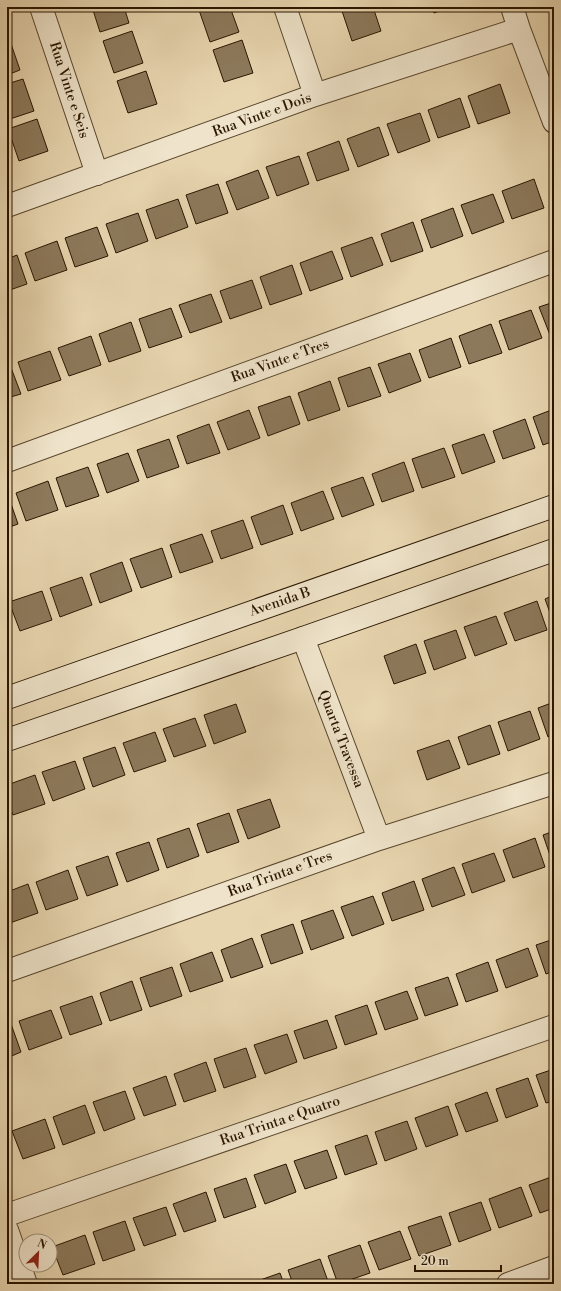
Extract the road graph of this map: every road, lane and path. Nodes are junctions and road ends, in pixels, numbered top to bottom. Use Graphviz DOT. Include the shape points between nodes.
graph roads {
  1 [pos="41,7"];
  2 [pos="284,7"];
  3 [pos="512,7"];
  4 [pos="519,29"];
  5 [pos="315,95"];
  6 [pos="554,122"];
  7 [pos="97,174"];
  8 [pos="7,206"];
  9 [pos="554,261"];
  10 [pos="7,460"];
  11 [pos="554,506"];
  12 [pos="554,550"];
  13 [pos="303,638"];
  14 [pos="7,698"];
  15 [pos="7,740"];
  16 [pos="554,783"];
  17 [pos="379,839"];
  18 [pos="7,971"];
  19 [pos="554,1026"];
  20 [pos="7,1215"];
  21 [pos="7,1230"];
  22 [pos="554,1267"];
  23 [pos="26,1284"];
  24 [pos="508,1284"];
  1 -- 7 [label="street, Rua Vinte e Seis"];
  2 -- 5 [label="street"];
  3 -- 4 [label="street"];
  4 -- 5 [label="street, Rua Vinte e Dois"];
  4 -- 6 [label="street"];
  5 -- 7 [label="street, Rua Vinte e Dois"];
  7 -- 8 [label="street, Rua Vinte e Dois"];
  9 -- 10 [label="street, Rua Vinte e Tres"];
  11 -- 14 [label="street, Avenida B"];
  12 -- 13 [label="street"];
  13 -- 15 [label="street"];
  13 -- 17 [label="street, Quarta Travessa"];
  16 -- 17 [label="street, Rua Trinta e Tres"];
  17 -- 18 [label="street, Rua Trinta e Tres"];
  19 -- 20 [label="street, Rua Trinta e Quatro"];
  21 -- 23 [label="street"];
  22 -- 24 [label="street"];
}
